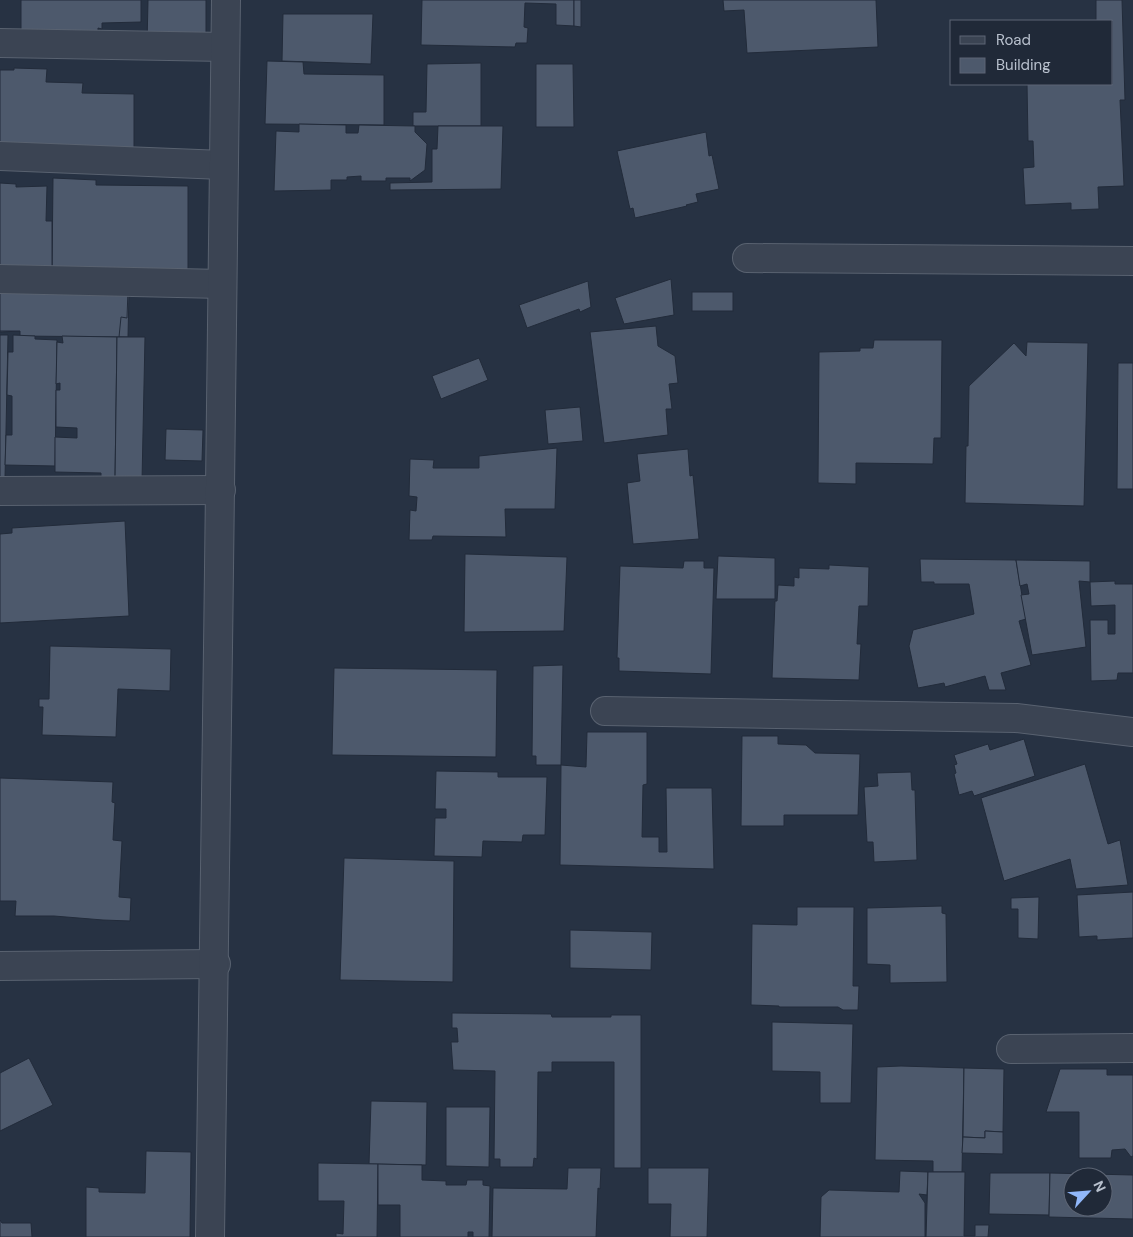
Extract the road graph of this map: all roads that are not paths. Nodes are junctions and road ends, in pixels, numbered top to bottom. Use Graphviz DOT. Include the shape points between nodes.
graph roads {
  1 [pos="226,0"];
  2 [pos="0,43"];
  3 [pos="225,47"];
  4 [pos="0,156"];
  5 [pos="223,165"];
  6 [pos="747,258"];
  7 [pos="1133,260"];
  8 [pos="0,279"];
  9 [pos="222,284"];
  10 [pos="220,490"];
  11 [pos="0,491"];
  12 [pos="605,711"];
  13 [pos="1133,732"];
  14 [pos="216,964"];
  15 [pos="0,966"];
  16 [pos="1133,1048"];
  17 [pos="1011,1049"];
  18 [pos="210,1237"];
  1 -- 3 [label="street"];
  2 -- 3 [label="street"];
  3 -- 5 [label="street"];
  4 -- 5 [label="street"];
  5 -- 9 [label="street"];
  6 -- 7 [label="street"];
  8 -- 9 [label="street"];
  9 -- 10 [label="street"];
  10 -- 11 [label="street"];
  10 -- 14 [label="street"];
  12 -- 13 [label="street" via="1016,718"];
  14 -- 15 [label="street"];
  14 -- 18 [label="street"];
  16 -- 17 [label="street"];
}
